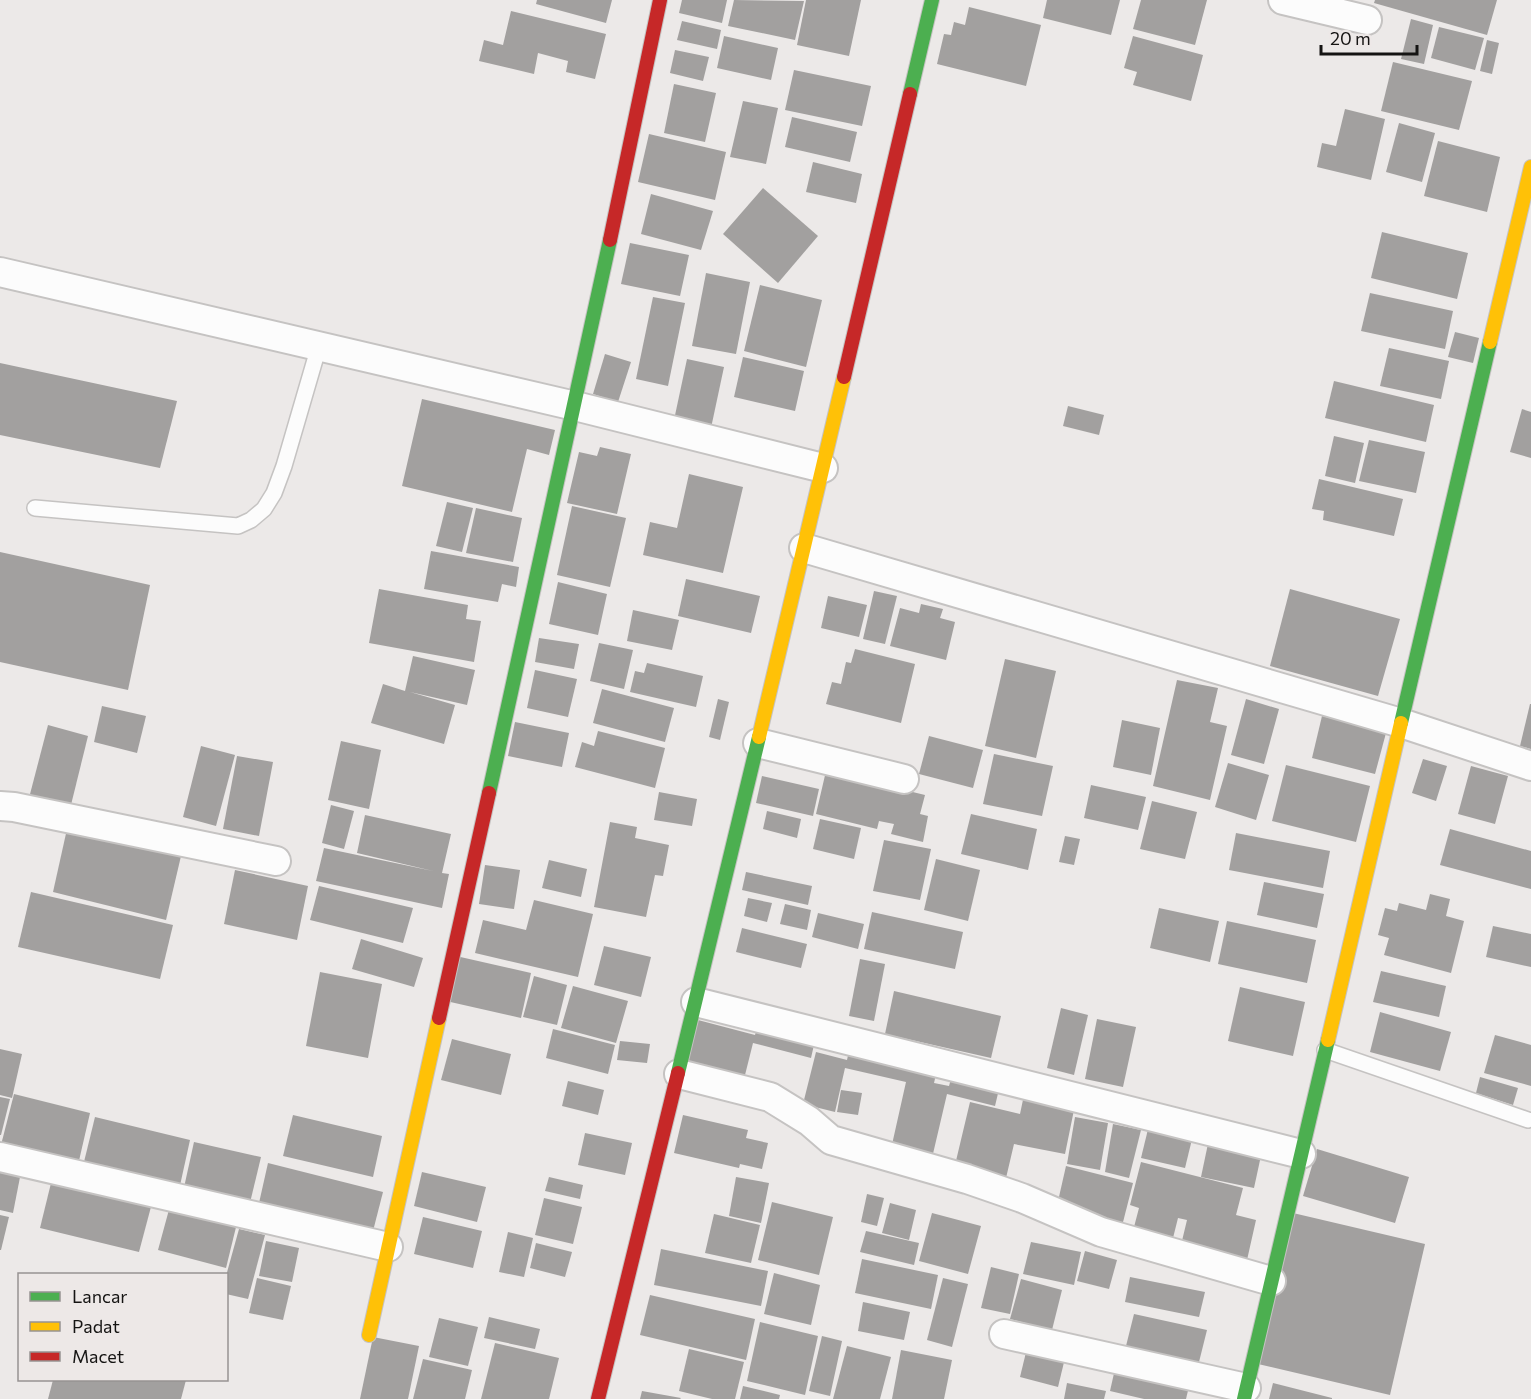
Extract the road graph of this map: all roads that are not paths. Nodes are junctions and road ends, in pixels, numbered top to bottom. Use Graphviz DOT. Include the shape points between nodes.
graph roads {
  1 [pos="660,0"];
  2 [pos="932,0"];
  3 [pos="1283,0"];
  4 [pos="1367,20"];
  5 [pos="1531,167"];
  6 [pos="0,272"];
  7 [pos="319,346"];
  8 [pos="575,406"];
  9 [pos="824,468"];
  10 [pos="35,508"];
  11 [pos="804,548"];
  12 [pos="1401,723"];
  13 [pos="758,743"];
  14 [pos="1531,766"];
  15 [pos="904,779"];
  16 [pos="0,806"];
  17 [pos="276,861"];
  18 [pos="696,1002"];
  19 [pos="1325,1050"];
  20 [pos="679,1074"];
  21 [pos="1528,1120"];
  22 [pos="1301,1154"];
  23 [pos="0,1157"];
  24 [pos="388,1247"];
  25 [pos="1271,1281"];
  26 [pos="1004,1334"];
  27 [pos="369,1335"];
  28 [pos="1245,1394"];
  29 [pos="598,1399"];
  1 -- 8 [label="street"];
  2 -- 9 [label="street"];
  3 -- 4 [label="street"];
  5 -- 12 [label="street"];
  6 -- 7 [label="street"];
  7 -- 8 [label="street"];
  7 -- 10 [label="lane" via="274,493 251,520 238,525"];
  8 -- 9 [label="street"];
  8 -- 24 [label="street"];
  9 -- 11 [label="street"];
  11 -- 12 [label="street"];
  11 -- 13 [label="street"];
  12 -- 14 [label="street"];
  12 -- 19 [label="street"];
  13 -- 15 [label="street"];
  13 -- 18 [label="street"];
  16 -- 17 [label="street"];
  18 -- 20 [label="street"];
  18 -- 22 [label="street"];
  19 -- 21 [label="lane"];
  19 -- 22 [label="street"];
  20 -- 25 [label="street" via="770,1097 831,1140 967,1179 1101,1232"];
  20 -- 29 [label="street"];
  22 -- 25 [label="street"];
  23 -- 24 [label="street"];
  24 -- 27 [label="street"];
  25 -- 28 [label="street"];
  26 -- 28 [label="street"];
}
